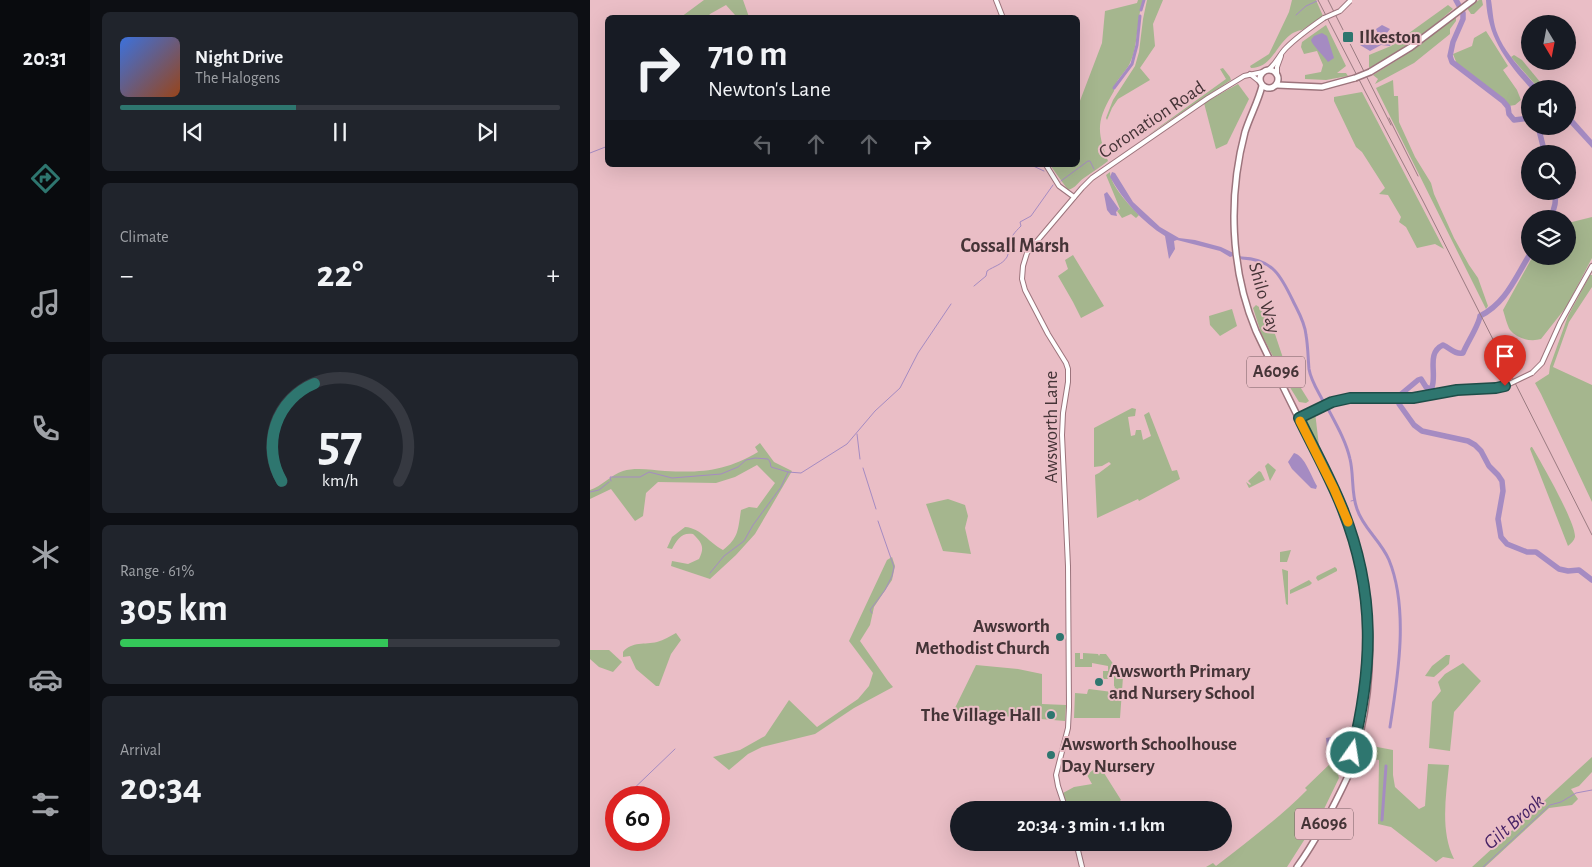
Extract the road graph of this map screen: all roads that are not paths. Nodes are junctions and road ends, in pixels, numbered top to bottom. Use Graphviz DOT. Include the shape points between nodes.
graph roads {
  1 [pos="996,0"];
  2 [pos="1350,0"];
  3 [pos="1472,0"];
  4 [pos="1002,15"];
  5 [pos="1281,54"];
  6 [pos="1266,71"];
  7 [pos="1250,74"];
  8 [pos="1278,76"];
  9 [pos="1261,84"];
  10 [pos="1277,85"];
  11 [pos="1291,85"];
  12 [pos="1271,89"];
  13 [pos="1257,101"];
  14 [pos="1047,167"];
  15 [pos="1074,197"];
  16 [pos="1592,266"];
  17 [pos="1299,418"];
  18 [pos="1063,801"];
  19 [pos="1078,851"];
  20 [pos="1082,867"];
  21 [pos="1298,867"];
  1 -- 4 [label="street"];
  2 -- 5 [label="street, bridge"];
  3 -- 11 [label="main road, bridge" via="1411,48 1370,72 1322,87"];
  5 -- 6 [label="street" via="1274,66"];
  5 -- 8 [label="street"];
  6 -- 7 [label="street, Coronation Road"];
  6 -- 8 [label="main road" via="1273,71"];
  6 -- 9 [label="main road"];
  7 -- 9 [label="street"];
  7 -- 15 [label="street, Coronation Road" via="1208,98 1120,158 1092,178"];
  8 -- 10 [label="main road"];
  8 -- 11 [label="main road"];
  9 -- 12 [label="main road"];
  9 -- 13 [label="main road, Shilo Way / A6096"];
  10 -- 11 [label="main road"];
  10 -- 12 [label="main road"];
  12 -- 13 [label="main road, Shilo Way / A6096"];
  13 -- 17 [label="main road, Shilo Way / A6096" via="1248,122 1238,167 1235,210 1238,264 1251,319"];
  14 -- 15 [label="street" via="1059,186"];
  15 -- 18 [label="street, Awsworth Lane" via="1028,253 1022,275 1030,301 1068,369 1062,430 1068,566 1069,707 1068,728 1056,775"];
  16 -- 17 [label="street, bridge" via="1542,363 1532,372 1505,386 1405,398 1339,400"];
  17 -- 21 [label="main road, Shilo Way / A6096" via="1337,494 1352,535 1364,582 1369,634 1360,716 1346,779"];
  19 -- 20 [label="street"];
}
